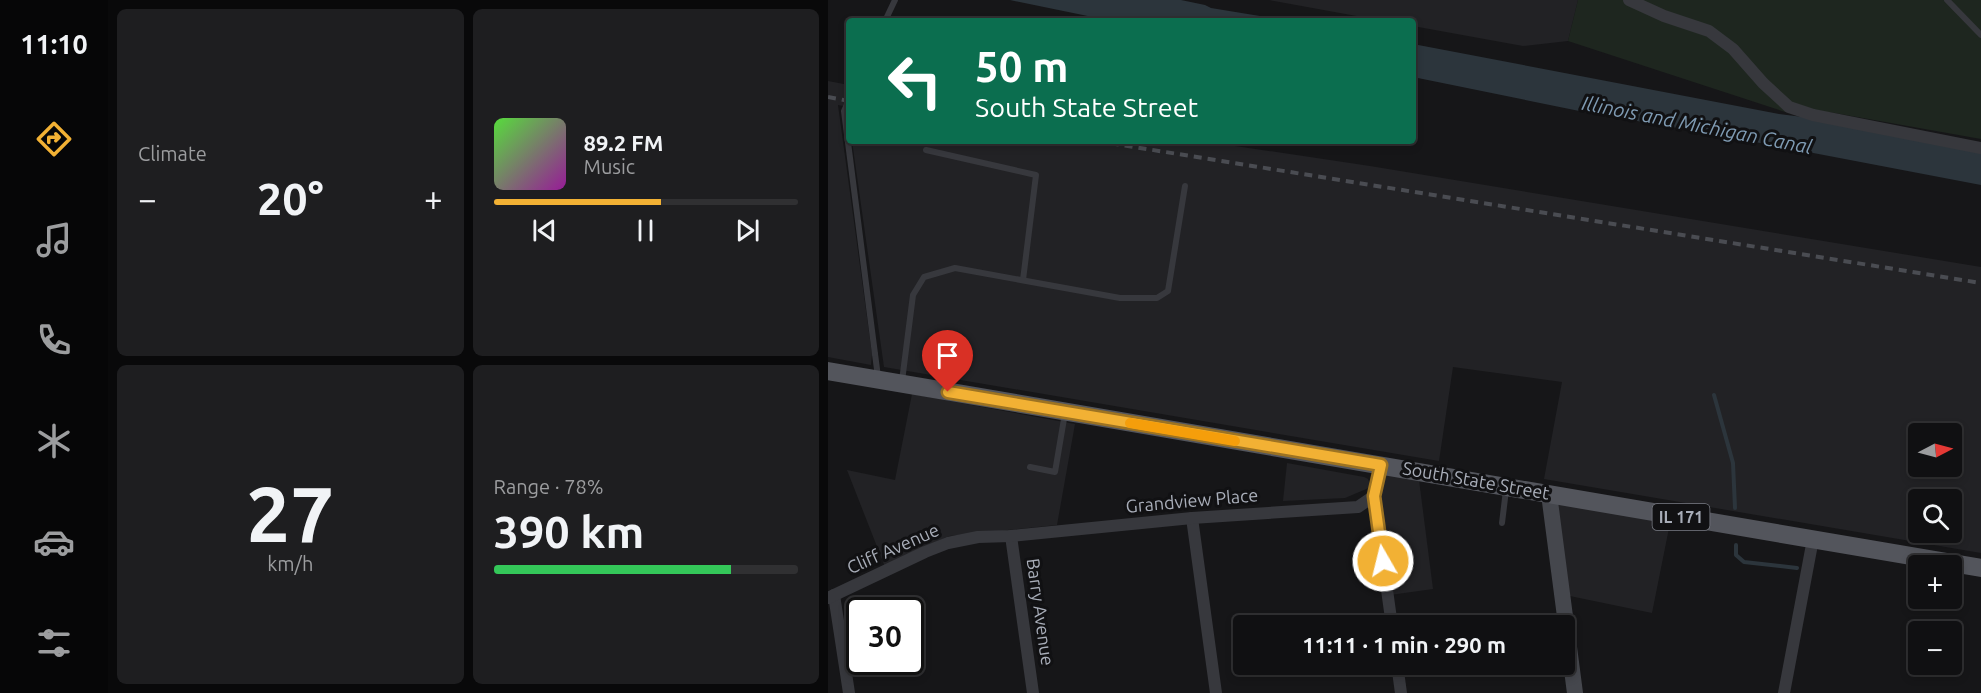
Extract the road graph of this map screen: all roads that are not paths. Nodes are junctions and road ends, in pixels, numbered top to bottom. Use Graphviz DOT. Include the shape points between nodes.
graph roads {
  1 [pos="895,0"];
  2 [pos="1629,0"];
  3 [pos="1947,0"];
  4 [pos="886,18"];
  5 [pos="1981,35"];
  6 [pos="846,107"];
  7 [pos="846,127"];
  8 [pos="848,144"];
  9 [pos="1981,148"];
  10 [pos="926,150"];
  11 [pos="1185,186"];
  12 [pos="1023,280"];
  13 [pos="828,371"];
  14 [pos="878,380"];
  15 [pos="901,384"];
  16 [pos="1065,412"];
  17 [pos="1381,465"];
  18 [pos="1030,467"];
  19 [pos="1506,487"];
  20 [pos="1549,494"];
  21 [pos="1374,496"];
  22 [pos="1192,518"];
  23 [pos="1502,523"];
  24 [pos="1011,536"];
  25 [pos="1812,539"];
  26 [pos="1981,568"];
  27 [pos="831,596"];
  28 [pos="1390,615"];
  29 [pos="1399,675"];
  30 [pos="849,693"];
  31 [pos="1033,693"];
  32 [pos="1216,693"];
  33 [pos="1401,693"];
  34 [pos="1575,693"];
  35 [pos="1784,693"];
  1 -- 4 [label="lane"];
  2 -- 9 [label="street" via="1709,31 1733,49 1789,107 1813,116"];
  3 -- 5 [label="lane"];
  6 -- 7 [label="lane, bridge"];
  8 -- 14 [label="lane, bridge"];
  10 -- 12 [label="lane" via="1036,175"];
  11 -- 12 [label="lane" via="1168,291 1157,298 1120,298"];
  12 -- 15 [label="lane" via="955,268 924,277 913,294"];
  13 -- 14 [label="main road, South State Street / IL 171"];
  14 -- 15 [label="main road, South State Street / IL 171"];
  15 -- 16 [label="main road, South State Street / IL 171"];
  16 -- 17 [label="main road, South State Street / IL 171"];
  16 -- 18 [label="lane" via="1055,472"];
  17 -- 19 [label="main road, South State Street / IL 171"];
  17 -- 21 [label="street"];
  19 -- 20 [label="main road, South State Street / IL 171"];
  19 -- 23 [label="lane"];
  20 -- 25 [label="main road, South State Street / IL 171"];
  20 -- 34 [label="street"];
  21 -- 22 [label="street, Grandview Place" via="1358,507"];
  21 -- 28 [label="street"];
  22 -- 24 [label="street, Grandview Place"];
  22 -- 32 [label="street"];
  24 -- 27 [label="street, Cliff Avenue" via="948,543"];
  24 -- 31 [label="street, Barry Avenue"];
  25 -- 26 [label="main road, South State Street / IL 171"];
  25 -- 35 [label="street"];
  27 -- 30 [label="street"];
  29 -- 33 [label="street"];
}
